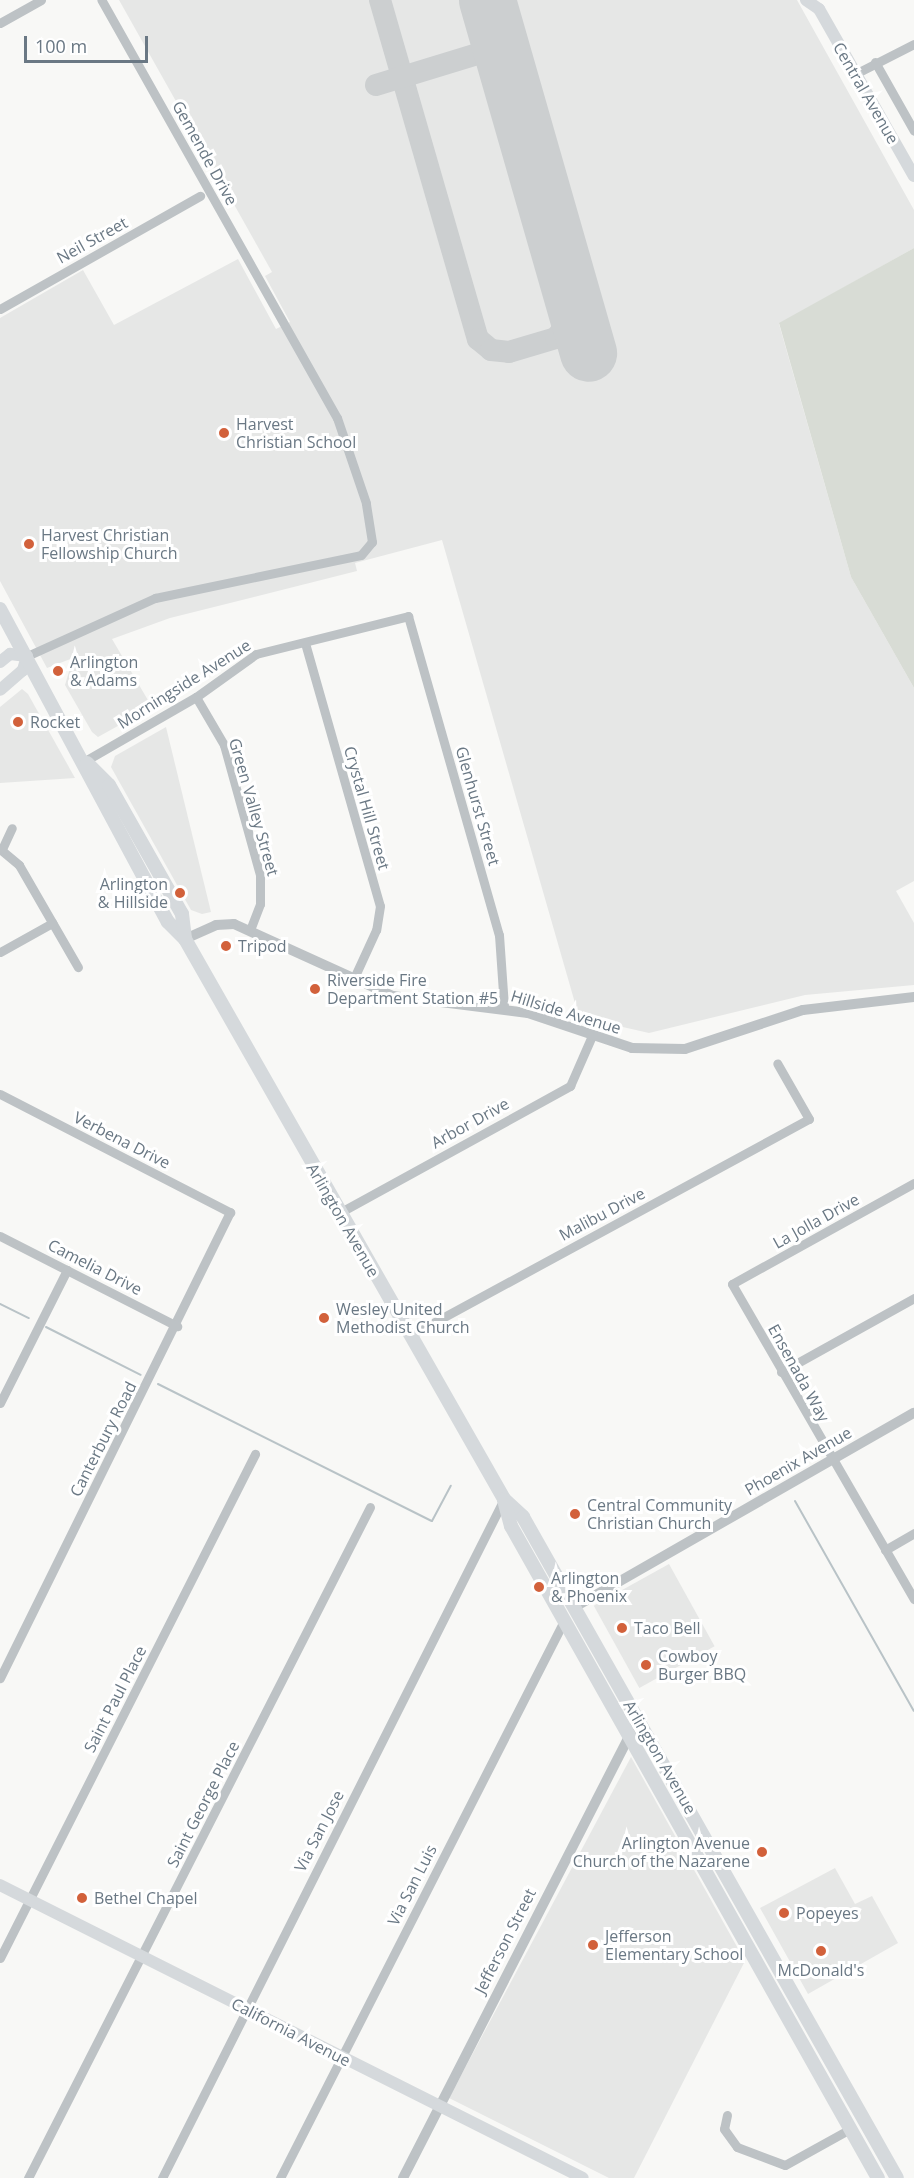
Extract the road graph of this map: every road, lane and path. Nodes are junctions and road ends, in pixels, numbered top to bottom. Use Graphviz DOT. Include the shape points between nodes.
graph roads {
  1 [pos="41,0"];
  2 [pos="102,0"];
  3 [pos="806,0"];
  4 [pos="820,5"];
  5 [pos="0,23"];
  6 [pos="914,44"];
  7 [pos="875,62"];
  8 [pos="855,74"];
  9 [pos="914,131"];
  10 [pos="914,176"];
  11 [pos="200,196"];
  12 [pos="0,309"];
  13 [pos="0,609"];
  14 [pos="408,616"];
  15 [pos="305,643"];
  16 [pos="27,656"];
  17 [pos="0,662"];
  18 [pos="0,690"];
  19 [pos="196,697"];
  20 [pos="85,761"];
  21 [pos="12,828"];
  22 [pos="1,849"];
  23 [pos="52,923"];
  24 [pos="250,930"];
  25 [pos="185,939"];
  26 [pos="0,952"];
  27 [pos="78,967"];
  28 [pos="354,978"];
  29 [pos="914,997"];
  30 [pos="504,1007"];
  31 [pos="591,1038"];
  32 [pos="777,1064"];
  33 [pos="0,1094"];
  34 [pos="914,1184"];
  35 [pos="230,1212"];
  36 [pos="339,1213"];
  37 [pos="0,1236"];
  38 [pos="68,1270"];
  39 [pos="732,1284"];
  40 [pos="914,1298"];
  41 [pos="177,1326"];
  42 [pos="409,1336"];
  43 [pos="780,1372"];
  44 [pos="0,1403"];
  45 [pos="914,1413"];
  46 [pos="255,1454"];
  47 [pos="830,1459"];
  48 [pos="504,1498"];
  49 [pos="370,1507"];
  50 [pos="914,1533"];
  51 [pos="885,1550"];
  52 [pos="914,1599"];
  53 [pos="573,1608"];
  54 [pos="564,1620"];
  55 [pos="0,1678"];
  56 [pos="638,1719"];
  57 [pos="631,1733"];
  58 [pos="620,1753"];
  59 [pos="645,1758"];
  60 [pos="0,1885"];
  61 [pos="30,1900"];
  62 [pos="142,1956"];
  63 [pos="0,1958"];
  64 [pos="246,2010"];
  65 [pos="341,2058"];
  66 [pos="439,2105"];
  67 [pos="727,2115"];
  68 [pos="850,2129"];
  69 [pos="28,2178"];
  70 [pos="162,2178"];
  71 [pos="280,2178"];
  72 [pos="403,2178"];
  73 [pos="583,2178"];
  74 [pos="878,2178"];
  75 [pos="897,2178"];
  1 -- 5 [label="street"];
  2 -- 16 [label="street, Gemende Drive" via="337,418 366,503 372,542 361,555 155,598"];
  3 -- 4 [label="main road, Central Avenue"];
  4 -- 8 [label="main road, Central Avenue"];
  6 -- 7 [label="street"];
  7 -- 8 [label="street"];
  7 -- 9 [label="street"];
  8 -- 10 [label="main road, Central Avenue"];
  11 -- 12 [label="street, Neil Street"];
  13 -- 16 [label="main road, Arlington Avenue"];
  14 -- 15 [label="street, Morningside Avenue"];
  14 -- 30 [label="street, Glenhurst Street" via="499,935"];
  15 -- 19 [label="street, Morningside Avenue" via="256,654"];
  15 -- 28 [label="street, Crystal Hill Street" via="380,906 376,930"];
  16 -- 17 [label="main road" via="10,654"];
  16 -- 18 [label="main road" via="23,670"];
  16 -- 20 [label="main road, Arlington Avenue"];
  19 -- 20 [label="street, Morningside Avenue"];
  19 -- 24 [label="street, Green Valley Street" via="224,745 260,875 260,904"];
  20 -- 25 [label="main road, Arlington Avenue" via="109,785 182,914"];
  21 -- 22 [label="street"];
  22 -- 23 [label="street" via="19,865"];
  23 -- 26 [label="street"];
  23 -- 27 [label="street"];
  24 -- 25 [label="street, Hillside Avenue" via="225,924"];
  24 -- 28 [label="street, Hillside Avenue"];
  25 -- 36 [label="main road, Arlington Avenue"];
  28 -- 30 [label="street, Hillside Avenue" via="412,1000"];
  29 -- 31 [label="street, Hillside Avenue" via="803,1010 685,1048 632,1048"];
  30 -- 31 [label="street, Hillside Avenue"];
  31 -- 36 [label="street, Arbor Drive" via="570,1086"];
  32 -- 42 [label="street, Malibu Drive" via="809,1119"];
  33 -- 35 [label="street, Verbena Drive"];
  34 -- 39 [label="street, La Jolla Drive"];
  35 -- 41 [label="street, Canterbury Road"];
  36 -- 42 [label="main road, Arlington Avenue"];
  37 -- 38 [label="street, Camelia Drive"];
  38 -- 41 [label="street, Camelia Drive"];
  38 -- 44 [label="street"];
  39 -- 43 [label="street, Ensenada Way"];
  40 -- 43 [label="street"];
  41 -- 55 [label="street, Canterbury Road"];
  42 -- 48 [label="main road, Arlington Avenue"];
  43 -- 47 [label="street, Ensenada Way"];
  45 -- 47 [label="street, Phoenix Avenue"];
  46 -- 61 [label="street, Saint Paul Place"];
  47 -- 51 [label="street, Ensenada Way"];
  47 -- 53 [label="street, Phoenix Avenue"];
  48 -- 53 [label="main road, Arlington Avenue" via="523,1517"];
  48 -- 54 [label="main road, Arlington Avenue" via="511,1526"];
  48 -- 64 [label="street, Via San Jose"];
  49 -- 62 [label="street, Saint George Place"];
  50 -- 51 [label="street"];
  51 -- 52 [label="street, Ensenada Way"];
  53 -- 54 [label="street, Via San Luis"];
  53 -- 56 [label="main road, Arlington Avenue"];
  54 -- 57 [label="main road, Arlington Avenue"];
  54 -- 65 [label="street, Via San Luis"];
  56 -- 57 [label="street, Jefferson Street"];
  56 -- 75 [label="main road, Arlington Avenue"];
  57 -- 58 [label="street, Jefferson Street"];
  57 -- 59 [label="main road, Arlington Avenue"];
  58 -- 59 [label="street" via="634,1749"];
  58 -- 66 [label="street, Jefferson Street"];
  59 -- 68 [label="main road, Arlington Avenue"];
  60 -- 61 [label="main road, California Avenue"];
  61 -- 62 [label="main road, California Avenue"];
  61 -- 63 [label="street, Saint Paul Place"];
  62 -- 64 [label="main road, California Avenue"];
  62 -- 69 [label="street, Saint George Place"];
  64 -- 65 [label="main road, California Avenue"];
  64 -- 70 [label="street, Via San Jose"];
  65 -- 66 [label="main road, California Avenue"];
  65 -- 71 [label="street, Via San Luis"];
  66 -- 72 [label="street, Jefferson Street"];
  66 -- 73 [label="main road, California Avenue"];
  67 -- 68 [label="street" via="724,2129 737,2147 785,2165"];
  68 -- 74 [label="main road, Arlington Avenue"];
}
